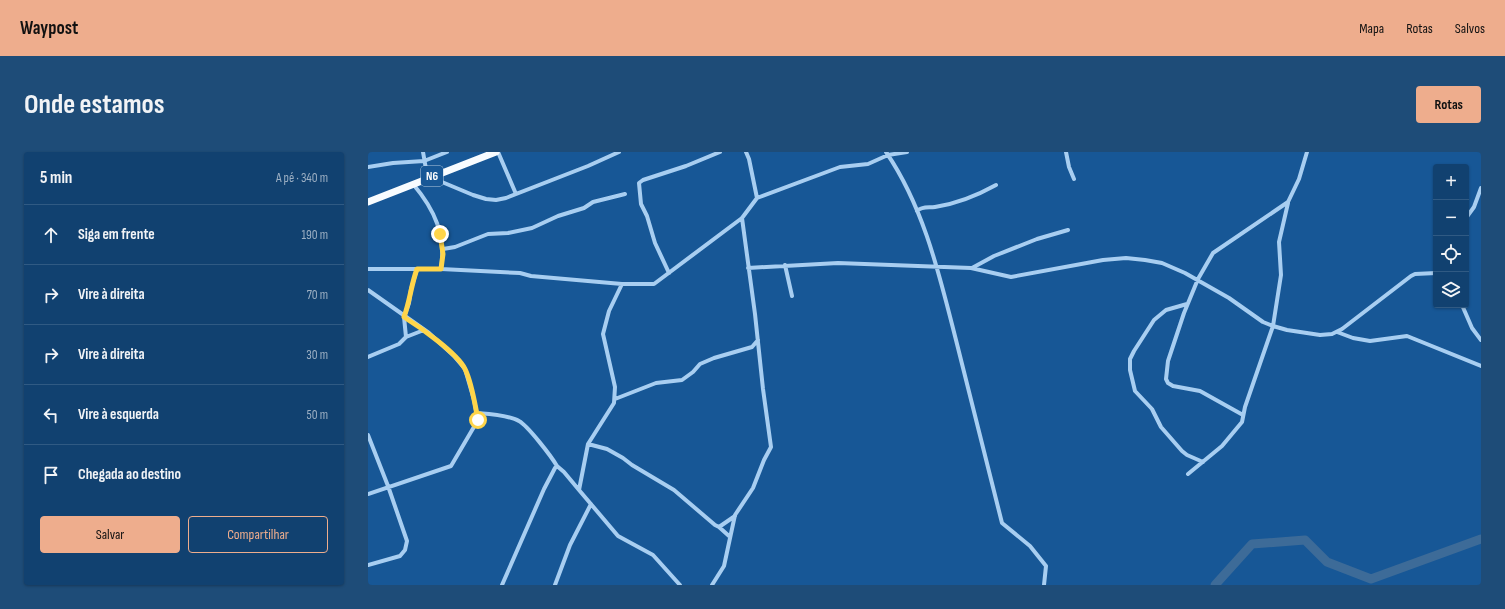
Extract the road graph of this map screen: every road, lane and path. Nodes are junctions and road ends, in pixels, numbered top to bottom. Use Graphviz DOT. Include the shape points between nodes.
graph roads {
  1 [pos="423,152"];
  2 [pos="447,152"];
  3 [pos="497,152"];
  4 [pos="619,152"];
  5 [pos="720,152"];
  6 [pos="746,152"];
  7 [pos="907,152"];
  8 [pos="1066,152"];
  9 [pos="1307,152"];
  10 [pos="483,154"];
  11 [pos="887,154"];
  12 [pos="424,161"];
  13 [pos="368,167"];
  14 [pos="430,177"];
  15 [pos="1074,179"];
  16 [pos="413,184"];
  17 [pos="996,185"];
  18 [pos="1481,188"];
  19 [pos="516,194"];
  20 [pos="625,194"];
  21 [pos="757,198"];
  22 [pos="368,202"];
  23 [pos="1288,202"];
  24 [pos="917,211"];
  25 [pos="1469,214"];
  26 [pos="742,218"];
  27 [pos="1068,230"];
  28 [pos="443,249"];
  29 [pos="785,265"];
  30 [pos="938,267"];
  31 [pos="748,268"];
  32 [pos="971,268"];
  33 [pos="368,269"];
  34 [pos="417,269"];
  35 [pos="441,269"];
  36 [pos="669,273"];
  37 [pos="1433,273"];
  38 [pos="1198,279"];
  39 [pos="622,284"];
  40 [pos="368,290"];
  41 [pos="792,296"];
  42 [pos="1187,304"];
  43 [pos="1463,308"];
  44 [pos="404,317"];
  45 [pos="1273,326"];
  46 [pos="424,330"];
  47 [pos="1337,332"];
  48 [pos="406,337"];
  49 [pos="758,340"];
  50 [pos="1481,340"];
  51 [pos="368,357"];
  52 [pos="1481,366"];
  53 [pos="614,399"];
  54 [pos="476,413"];
  55 [pos="1243,415"];
  56 [pos="368,436"];
  57 [pos="588,444"];
  58 [pos="1203,462"];
  59 [pos="557,466"];
  60 [pos="1188,474"];
  61 [pos="388,486"];
  62 [pos="580,490"];
  63 [pos="368,494"];
  64 [pos="591,504"];
  65 [pos="735,515"];
  66 [pos="719,527"];
  67 [pos="729,536"];
  68 [pos="368,565"];
  69 [pos="502,585"];
  70 [pos="555,585"];
  71 [pos="680,585"];
  72 [pos="712,585"];
  73 [pos="1044,585"];
  1 -- 12 [label="street"];
  2 -- 12 [label="street"];
  3 -- 10 [label="highway, N6"];
  3 -- 19 [label="street"];
  4 -- 19 [label="street"];
  5 -- 36 [label="street" via="639,183 641,204"];
  6 -- 21 [label="street"];
  7 -- 11 [label="street"];
  8 -- 15 [label="street"];
  9 -- 23 [label="street" via="1299,179"];
  10 -- 14 [label="highway, N6"];
  11 -- 21 [label="street" via="868,164 832,169"];
  11 -- 24 [label="street" via="894,163"];
  12 -- 13 [label="street"];
  12 -- 14 [label="street"];
  14 -- 16 [label="highway, N6"];
  14 -- 19 [label="street" via="486,199 496,200"];
  16 -- 22 [label="highway, N6"];
  16 -- 28 [label="street" via="423,196 438,224"];
  17 -- 24 [label="street" via="976,195"];
  18 -- 25 [label="street"];
  20 -- 28 [label="street" via="593,202 532,228 488,234"];
  21 -- 26 [label="street"];
  23 -- 38 [label="street" via="1213,253"];
  23 -- 45 [label="street" via="1279,242 1281,275"];
  24 -- 30 [label="street"];
  26 -- 31 [label="street"];
  26 -- 36 [label="street"];
  27 -- 32 [label="street" via="994,256"];
  28 -- 35 [label="street"];
  29 -- 30 [label="street" via="838,263"];
  29 -- 31 [label="street"];
  29 -- 41 [label="street"];
  30 -- 32 [label="street"];
  30 -- 73 [label="street" via="1002,523 1030,546 1046,566"];
  31 -- 49 [label="street"];
  32 -- 38 [label="street" via="1011,277 1126,258 1162,263"];
  33 -- 34 [label="street"];
  34 -- 35 [label="street"];
  34 -- 44 [label="street"];
  35 -- 39 [label="street" via="520,273"];
  36 -- 39 [label="street" via="654,284"];
  37 -- 47 [label="street" via="1411,276"];
  38 -- 42 [label="street"];
  38 -- 45 [label="street"];
  39 -- 53 [label="street" via="609,311 603,334 615,388"];
  40 -- 44 [label="street"];
  42 -- 55 [label="street" via="1172,344 1166,379 1168,383 1200,391"];
  42 -- 58 [label="street" via="1166,310 1154,320 1130,359 1130,370 1135,391 1152,409 1161,427 1182,451"];
  43 -- 50 [label="street" via="1472,328"];
  44 -- 46 [label="street"];
  44 -- 48 [label="street"];
  45 -- 47 [label="street" via="1320,335"];
  45 -- 55 [label="street"];
  46 -- 48 [label="street"];
  46 -- 54 [label="street" via="465,368"];
  47 -- 52 [label="street" via="1370,341 1407,336"];
  48 -- 51 [label="street" via="399,344"];
  49 -- 53 [label="street" via="752,347 700,364 682,380 651,385"];
  49 -- 65 [label="street" via="771,447 753,488"];
  53 -- 57 [label="street" via="614,403"];
  54 -- 59 [label="street" via="511,418 520,422"];
  54 -- 61 [label="street" via="478,420 451,466"];
  55 -- 58 [label="street" via="1236,431"];
  56 -- 61 [label="street"];
  57 -- 62 [label="street"];
  57 -- 66 [label="street" via="607,449 674,490"];
  58 -- 60 [label="street"];
  59 -- 62 [label="street"];
  59 -- 69 [label="street" via="544,489"];
  61 -- 63 [label="street"];
  61 -- 68 [label="street" via="407,546 400,556"];
  62 -- 64 [label="street"];
  64 -- 70 [label="street" via="570,545"];
  64 -- 71 [label="street" via="618,536 653,556"];
  65 -- 66 [label="street"];
  65 -- 67 [label="street"];
  66 -- 67 [label="street"];
  67 -- 72 [label="street" via="724,566"];
}
